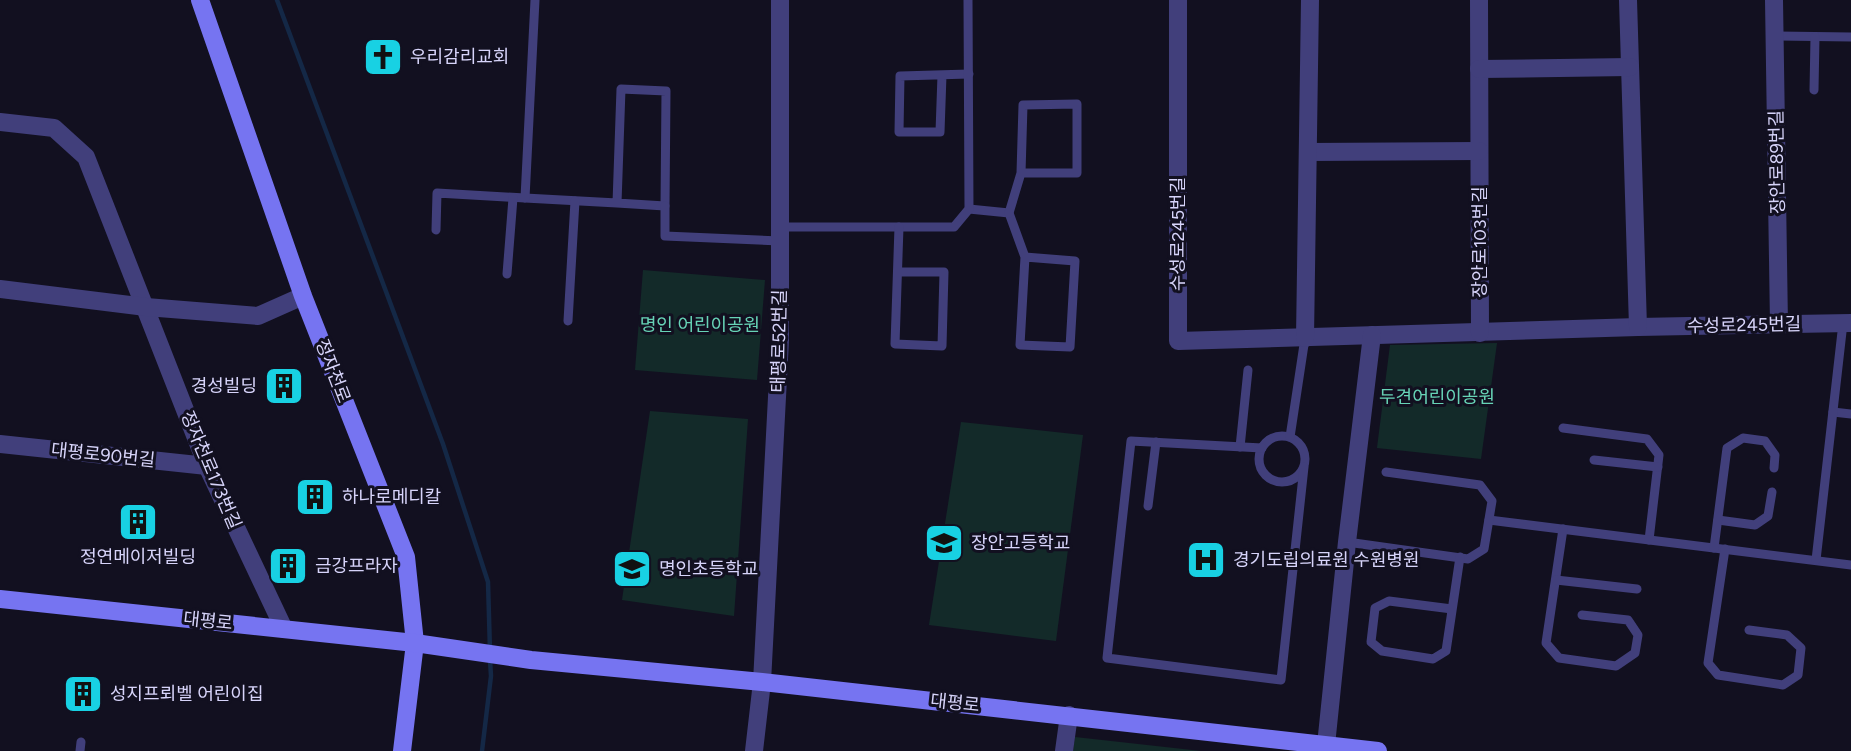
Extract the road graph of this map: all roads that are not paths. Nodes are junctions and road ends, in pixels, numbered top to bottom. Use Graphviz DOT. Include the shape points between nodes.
graph roads {
  1 [pos="200,0"];
  2 [pos="535,0"];
  3 [pos="780,0"];
  4 [pos="968,0"];
  5 [pos="1178,0"];
  6 [pos="1310,0"];
  7 [pos="1479,0"];
  8 [pos="1628,0"];
  9 [pos="1774,0"];
  10 [pos="1775,36"];
  11 [pos="1815,37"];
  12 [pos="1851,37"];
  13 [pos="1630,67"];
  14 [pos="1479,69"];
  15 [pos="969,74"];
  16 [pos="942,75"];
  17 [pos="1814,90"];
  18 [pos="0,122"];
  19 [pos="1479,150"];
  20 [pos="1308,152"];
  21 [pos="1021,173"];
  22 [pos="513,198"];
  23 [pos="525,198"];
  24 [pos="575,201"];
  25 [pos="617,203"];
  26 [pos="666,206"];
  27 [pos="969,209"];
  28 [pos="1009,213"];
  29 [pos="900,227"];
  30 [pos="436,230"];
  31 [pos="780,234"];
  32 [pos="1025,257"];
  33 [pos="898,272"];
  34 [pos="507,274"];
  35 [pos="0,289"];
  36 [pos="303,296"];
  37 [pos="146,307"];
  38 [pos="568,321"];
  39 [pos="1847,323"];
  40 [pos="1779,325"];
  41 [pos="1638,327"];
  42 [pos="1480,333"];
  43 [pos="1371,335"];
  44 [pos="1305,338"];
  45 [pos="1248,370"];
  46 [pos="1833,412"];
  47 [pos="1851,414"];
  48 [pos="1563,428"];
  49 [pos="1290,437"];
  50 [pos="1156,442"];
  51 [pos="0,444"];
  52 [pos="1240,447"];
  53 [pos="1262,448"];
  54 [pos="1594,460"];
  55 [pos="207,466"];
  56 [pos="1304,467"];
  57 [pos="1658,467"];
  58 [pos="1774,468"];
  59 [pos="1386,472"];
  60 [pos="1772,492"];
  61 [pos="1148,506"];
  62 [pos="1489,520"];
  63 [pos="1718,520"];
  64 [pos="1563,529"];
  65 [pos="1649,540"];
  66 [pos="1347,542"];
  67 [pos="1714,548"];
  68 [pos="1725,549"];
  69 [pos="1460,557"];
  70 [pos="1816,560"];
  71 [pos="1851,565"];
  72 [pos="1556,580"];
  73 [pos="1637,589"];
  74 [pos="0,599"];
  75 [pos="1452,608"];
  76 [pos="1582,615"];
  77 [pos="284,629"];
  78 [pos="1749,630"];
  79 [pos="415,643"];
  80 [pos="762,682"];
  81 [pos="1069,715"];
  82 [pos="1326,745"];
  83 [pos="1307,747"];
  84 [pos="402,751"];
  85 [pos="754,751"];
  86 [pos="1064,751"];
  87 [pos="1378,751"];
  1 -- 36 [label="street, 정자천로"];
  2 -- 23 [label="lane"];
  3 -- 31 [label="street, 태평로52번길"];
  4 -- 15 [label="lane"];
  5 -- 44 [label="street, 수성로245번길" via="1178,341"];
  6 -- 20 [label="street"];
  7 -- 14 [label="street, 장안로103번길"];
  8 -- 13 [label="street"];
  9 -- 10 [label="street, 장안로89번길"];
  10 -- 11 [label="lane"];
  10 -- 40 [label="street, 장안로89번길"];
  11 -- 12 [label="lane"];
  11 -- 17 [label="lane"];
  13 -- 14 [label="street"];
  13 -- 41 [label="street"];
  14 -- 19 [label="street, 장안로103번길"];
  15 -- 16 [label="lane"];
  15 -- 27 [label="lane"];
  16 -- 16 [label="lane" via="900,76 899,132 940,132"];
  18 -- 37 [label="street, 정자천로173번길" via="54,128 86,157"];
  19 -- 20 [label="street"];
  19 -- 42 [label="street, 장안로103번길"];
  20 -- 44 [label="street"];
  21 -- 21 [label="lane" via="1077,173 1077,104 1023,105"];
  21 -- 28 [label="lane"];
  22 -- 23 [label="lane"];
  22 -- 30 [label="lane" via="437,193"];
  22 -- 34 [label="lane"];
  23 -- 24 [label="lane"];
  24 -- 25 [label="lane"];
  24 -- 38 [label="lane"];
  25 -- 26 [label="lane"];
  25 -- 26 [label="lane" via="621,89 666,91"];
  26 -- 31 [label="lane" via="665,236"];
  27 -- 28 [label="lane"];
  27 -- 29 [label="lane" via="954,227"];
  28 -- 32 [label="lane"];
  29 -- 31 [label="lane"];
  29 -- 33 [label="lane"];
  31 -- 80 [label="street, 태평로52번길" via="778,377"];
  32 -- 32 [label="lane" via="1020,345 1070,347 1074,261"];
  33 -- 33 [label="lane" via="895,344 942,346 944,272"];
  35 -- 37 [label="street"];
  36 -- 37 [label="street" via="258,316"];
  36 -- 79 [label="street, 정자천로" via="406,557"];
  37 -- 55 [label="street, 정자천로173번길"];
  39 -- 40 [label="street, 수성로245번길"];
  39 -- 46 [label="lane"];
  40 -- 41 [label="street, 수성로245번길"];
  41 -- 42 [label="street, 수성로245번길"];
  42 -- 43 [label="street, 수성로245번길"];
  43 -- 44 [label="street, 수성로245번길"];
  43 -- 66 [label="street"];
  44 -- 49 [label="lane"];
  45 -- 52 [label="lane"];
  46 -- 47 [label="lane"];
  46 -- 70 [label="lane"];
  48 -- 57 [label="lane" via="1647,439 1659,455"];
  49 -- 53 [label="lane" via="1273,438"];
  49 -- 56 [label="lane" via="1304,452"];
  50 -- 52 [label="lane"];
  50 -- 56 [label="lane" via="1131,441 1107,659 1281,680"];
  50 -- 61 [label="lane"];
  51 -- 55 [label="street, 대평로90번길"];
  52 -- 53 [label="lane"];
  53 -- 56 [label="lane" via="1259,464 1268,478 1282,483 1296,478"];
  54 -- 57 [label="lane"];
  55 -- 77 [label="street, 정자천로173번길"];
  57 -- 65 [label="lane"];
  58 -- 63 [label="lane" via="1775,455 1765,441 1743,438 1727,448"];
  59 -- 62 [label="lane" via="1480,485 1492,501"];
  60 -- 63 [label="lane" via="1768,516 1755,525"];
  62 -- 64 [label="lane"];
  62 -- 69 [label="lane" via="1484,549 1468,559"];
  63 -- 67 [label="lane"];
  64 -- 65 [label="lane"];
  64 -- 72 [label="lane"];
  65 -- 67 [label="lane"];
  66 -- 69 [label="lane"];
  66 -- 82 [label="street"];
  67 -- 68 [label="lane"];
  68 -- 70 [label="lane"];
  68 -- 78 [label="lane" via="1708,663 1718,675 1783,685 1798,675 1801,648 1787,635"];
  69 -- 75 [label="lane"];
  70 -- 71 [label="lane"];
  72 -- 73 [label="lane"];
  72 -- 76 [label="lane" via="1546,643 1559,658 1616,666 1635,653 1638,635 1628,620"];
  74 -- 77 [label="street, 대평로"];
  75 -- 75 [label="lane" via="1446,651 1433,659 1382,651 1371,642 1375,608 1390,601"];
  77 -- 79 [label="street, 대평로"];
  79 -- 80 [label="street, 대평로" via="531,660"];
  79 -- 84 [label="street, 정자천로"];
  80 -- 81 [label="street, 대평로"];
  80 -- 85 [label="street, 태평로52번길"];
  81 -- 83 [label="street, 대평로"];
  81 -- 86 [label="street"];
  82 -- 83 [label="street, 대평로"];
  82 -- 87 [label="street, 대평로"];
}
